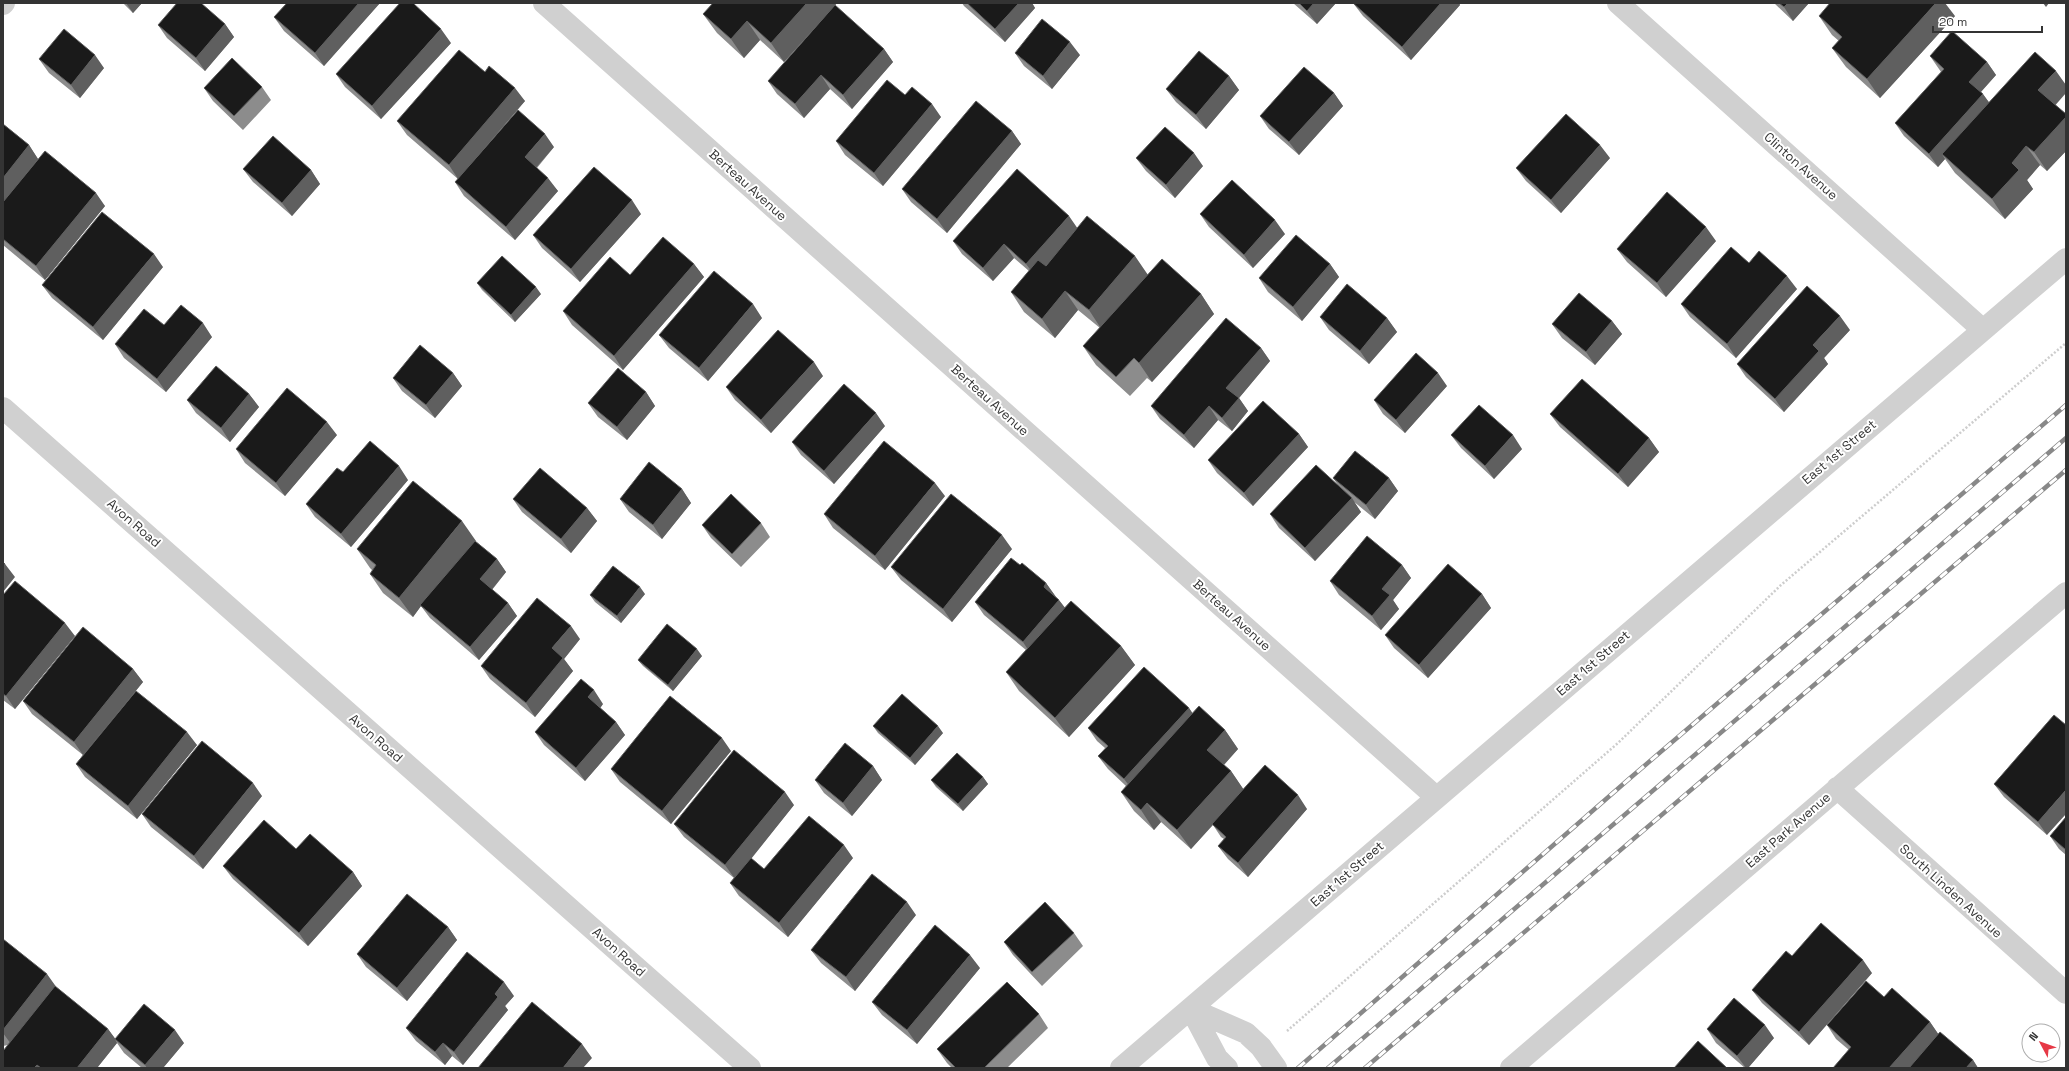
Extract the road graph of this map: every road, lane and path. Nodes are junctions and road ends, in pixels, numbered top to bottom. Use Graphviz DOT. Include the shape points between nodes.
graph roads {
  1 [pos="544,3"];
  2 [pos="1618,3"];
  3 [pos="2066,259"];
  4 [pos="1983,330"];
  5 [pos="2066,343"];
  6 [pos="3,408"];
  7 [pos="2066,593"];
  8 [pos="1837,788"];
  9 [pos="1436,797"];
  10 [pos="2066,994"];
  11 [pos="1191,1009"];
  12 [pos="1261,1047"];
  13 [pos="750,1068"];
  14 [pos="1121,1068"];
  15 [pos="1227,1068"];
  16 [pos="1276,1068"];
  17 [pos="1511,1068"];
  1 -- 9 [label="street, Berteau Avenue"];
  2 -- 4 [label="street, Clinton Avenue"];
  3 -- 4 [label="street, East 1st Street"];
  4 -- 9 [label="street, East 1st Street"];
  5 -- 12 [label="path" via="1781,585 1618,743 1290,1029"];
  6 -- 13 [label="street, Avon Road"];
  7 -- 8 [label="street, East Park Avenue"];
  8 -- 10 [label="street, South Linden Avenue"];
  8 -- 17 [label="street, East Park Avenue"];
  9 -- 11 [label="street, East 1st Street"];
  11 -- 12 [label="street" via="1246,1033"];
  11 -- 14 [label="street, East 1st Street"];
  11 -- 15 [label="street" via="1217,1058"];
  12 -- 16 [label="street"];
}
